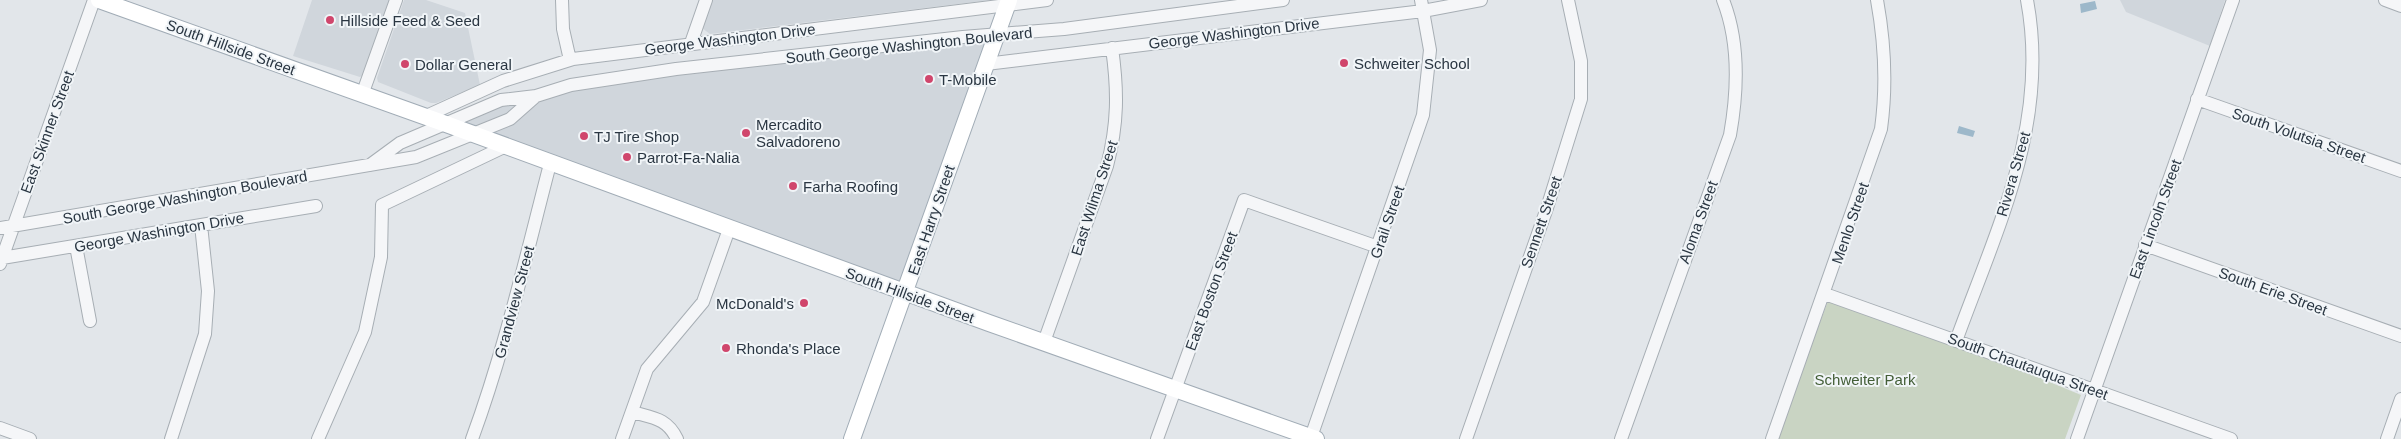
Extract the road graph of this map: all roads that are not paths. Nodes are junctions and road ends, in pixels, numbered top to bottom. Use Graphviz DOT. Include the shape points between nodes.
graph roads {
  1 [pos="94,0"];
  2 [pos="99,0"];
  3 [pos="396,0"];
  4 [pos="562,0"];
  5 [pos="706,0"];
  6 [pos="1047,0"];
  7 [pos="1283,0"];
  8 [pos="1481,0"];
  9 [pos="1568,0"];
  10 [pos="1723,0"];
  11 [pos="1877,0"];
  12 [pos="2027,0"];
  13 [pos="2233,0"];
  14 [pos="2385,0"];
  15 [pos="1008,3"];
  16 [pos="1422,6"];
  17 [pos="2401,6"];
  18 [pos="997,34"];
  19 [pos="692,44"];
  20 [pos="1112,48"];
  21 [pos="570,60"];
  22 [pos="986,64"];
  23 [pos="362,95"];
  24 [pos="536,96"];
  25 [pos="2197,99"];
  26 [pos="424,117"];
  27 [pos="446,124"];
  28 [pos="473,135"];
  29 [pos="506,146"];
  30 [pos="550,164"];
  31 [pos="370,165"];
  32 [pos="2401,170"];
  33 [pos="316,206"];
  34 [pos="13,226"];
  35 [pos="201,226"];
  36 [pos="0,228"];
  37 [pos="729,229"];
  38 [pos="2146,245"];
  39 [pos="76,246"];
  40 [pos="1378,247"];
  41 [pos="1,261"];
  42 [pos="905,293"];
  43 [pos="1825,294"];
  44 [pos="90,321"];
  45 [pos="2401,336"];
  46 [pos="1956,341"];
  47 [pos="1044,342"];
  48 [pos="1175,389"];
  49 [pos="2094,390"];
  50 [pos="2401,399"];
  51 [pos="632,412"];
  52 [pos="0,428"];
  53 [pos="1313,438"];
  54 [pos="30,439"];
  55 [pos="170,439"];
  56 [pos="318,439"];
  57 [pos="472,439"];
  58 [pos="622,439"];
  59 [pos="677,439"];
  60 [pos="852,439"];
  61 [pos="1158,439"];
  62 [pos="1466,439"];
  63 [pos="1621,439"];
  64 [pos="1772,439"];
  65 [pos="2077,439"];
  66 [pos="2231,439"];
  67 [pos="2387,439"];
  1 -- 34 [label="street, East Skinner Street"];
  2 -- 23 [label="main road, South Hillside Street"];
  3 -- 23 [label="street"];
  4 -- 21 [label="street" via="563,29"];
  5 -- 19 [label="street"];
  6 -- 15 [label="street, George Washington Drive"];
  7 -- 18 [label="street, South George Washington Boulevard"];
  8 -- 16 [label="street, George Washington Drive"];
  9 -- 62 [label="street, Sennett Street" via="1581,61 1581,99 1550,200"];
  10 -- 63 [label="street, Aloma Street" via="1735,45 1735,107 1730,134"];
  11 -- 43 [label="street, Menlo Street" via="1886,81 1881,129"];
  12 -- 46 [label="street, Rivera Street" via="2034,70 2025,142"];
  13 -- 25 [label="street, East Lincoln Street"];
  14 -- 17 [label="street"];
  15 -- 18 [label="main road, East Harry Street"];
  15 -- 19 [label="street, George Washington Drive"];
  16 -- 20 [label="street, George Washington Drive"];
  16 -- 40 [label="street, Grail Street" via="1430,50 1423,115"];
  18 -- 22 [label="main road, East Harry Street"];
  18 -- 24 [label="street, South George Washington Boulevard" via="676,68 571,84"];
  19 -- 21 [label="street, George Washington Drive"];
  20 -- 22 [label="street, George Washington Drive"];
  20 -- 47 [label="street, East Wilma Street" via="1117,85 1114,136 1107,166"];
  21 -- 26 [label="street, George Washington Drive" via="502,81"];
  22 -- 42 [label="main road, East Harry Street"];
  23 -- 26 [label="main road, South Hillside Street"];
  24 -- 27 [label="street, South George Washington Boulevard" via="501,100"];
  24 -- 28 [label="street, South George Washington Boulevard" via="510,119"];
  25 -- 32 [label="street, South Volutsia Street"];
  25 -- 38 [label="street, East Lincoln Street"];
  26 -- 27 [label="main road, South Hillside Street"];
  27 -- 28 [label="main road, South Hillside Street"];
  27 -- 31 [label="street, South George Washington Boulevard" via="400,142"];
  28 -- 29 [label="main road, South Hillside Street"];
  28 -- 31 [label="street, South George Washington Boulevard" via="416,157"];
  29 -- 30 [label="main road, South Hillside Street"];
  29 -- 56 [label="street" via="382,205 381,257 366,332"];
  30 -- 37 [label="main road, South Hillside Street"];
  30 -- 57 [label="street, Grandview Street" via="514,308"];
  31 -- 34 [label="street, South George Washington Boulevard"];
  33 -- 35 [label="street, George Washington Drive"];
  34 -- 36 [label="street, South George Washington Boulevard"];
  34 -- 41 [label="street, East Skinner Street"];
  35 -- 39 [label="street, George Washington Drive"];
  35 -- 55 [label="street" via="208,291 205,334"];
  37 -- 42 [label="main road, South Hillside Street"];
  37 -- 51 [label="street" via="703,302 648,369"];
  38 -- 45 [label="street, South Erie Street"];
  38 -- 49 [label="street, East Lincoln Street"];
  39 -- 41 [label="street, George Washington Drive"];
  39 -- 44 [label="street"];
  40 -- 48 [label="street, East Boston Street" via="1244,200"];
  40 -- 53 [label="street, Grail Street"];
  42 -- 47 [label="main road, South Hillside Street"];
  42 -- 60 [label="main road, East Harry Street"];
  43 -- 46 [label="street, South Chautauqua Street"];
  43 -- 64 [label="street, Menlo Street"];
  46 -- 49 [label="street, South Chautauqua Street"];
  47 -- 48 [label="main road, South Hillside Street"];
  48 -- 53 [label="main road, South Hillside Street"];
  48 -- 61 [label="street"];
  49 -- 65 [label="street, East Lincoln Street"];
  49 -- 66 [label="street, South Chautauqua Street"];
  50 -- 67 [label="street"];
  51 -- 58 [label="street"];
  51 -- 59 [label="street" via="666,423"];
  52 -- 54 [label="street"];
}
